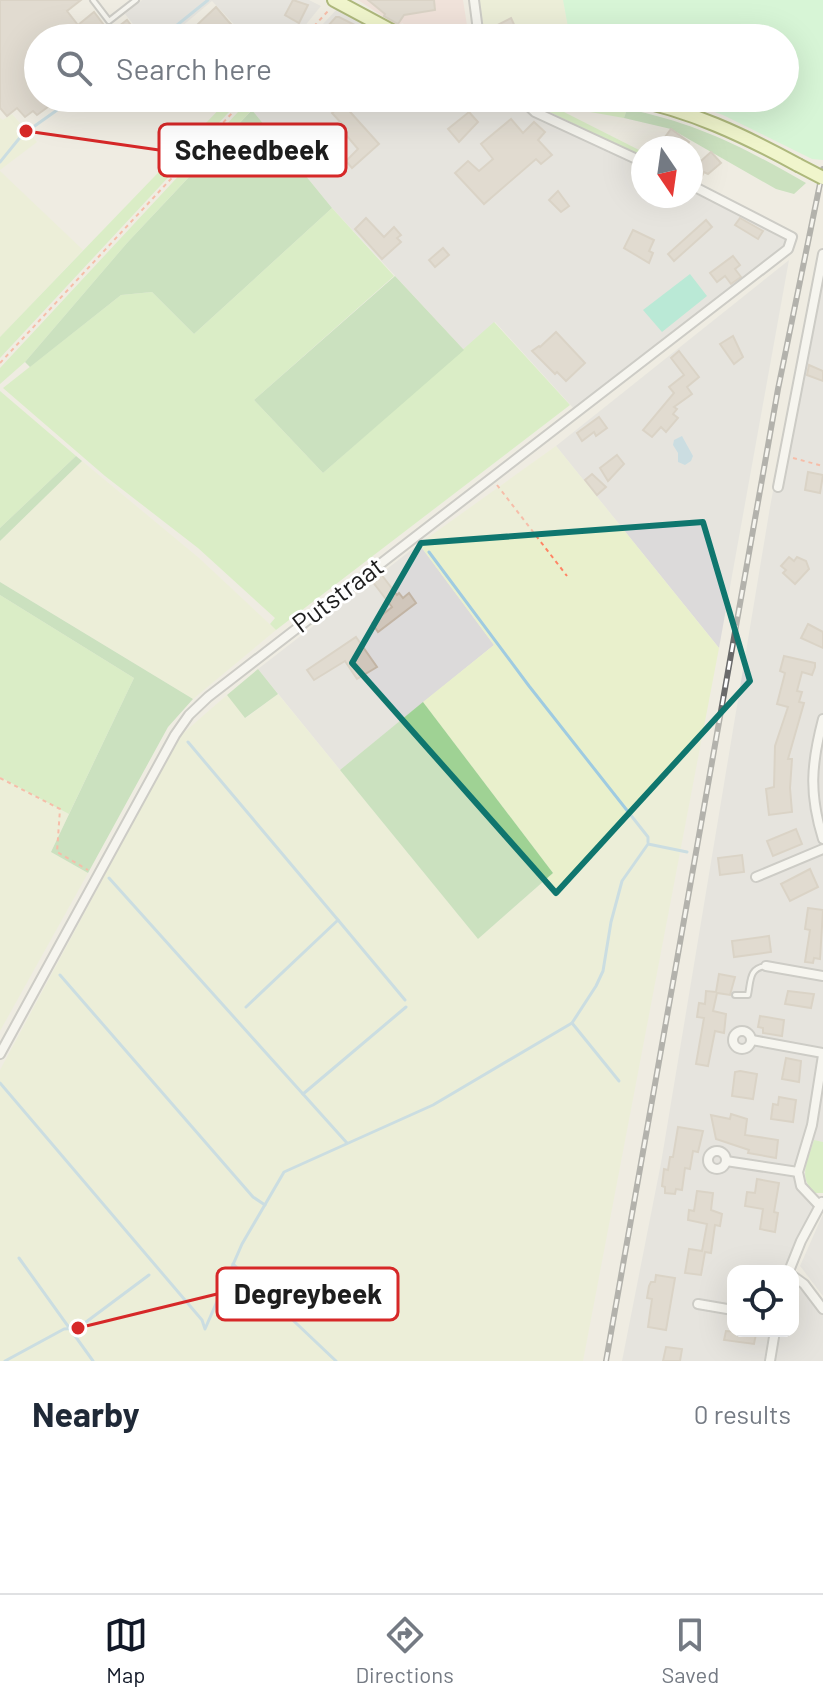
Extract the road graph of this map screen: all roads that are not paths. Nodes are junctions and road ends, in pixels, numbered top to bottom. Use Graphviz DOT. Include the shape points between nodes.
graph roads {
  1 [pos="93,0"];
  2 [pos="136,0"];
  3 [pos="337,0"];
  4 [pos="474,0"];
  5 [pos="380,24"];
  6 [pos="477,24"];
  7 [pos="535,112"];
  8 [pos="684,112"];
  9 [pos="631,156"];
  10 [pos="823,178"];
  11 [pos="703,191"];
  12 [pos="822,254"];
  13 [pos="778,487"];
  14 [pos="823,719"];
  15 [pos="823,839"];
  16 [pos="823,849"];
  17 [pos="756,877"];
  18 [pos="766,966"];
  19 [pos="823,976"];
  20 [pos="735,995"];
  21 [pos="752,1040"];
  22 [pos="0,1054"];
  23 [pos="823,1054"];
  24 [pos="726,1161"];
  25 [pos="798,1172"];
  26 [pos="821,1203"];
  27 [pos="792,1265"];
  28 [pos="799,1280"];
  29 [pos="698,1304"];
  30 [pos="727,1309"];
  31 [pos="823,1309"];
  32 [pos="774,1337"];
  33 [pos="770,1361"];
  1 -- 2 [label="lane" via="109,21"];
  3 -- 5 [label="street"];
  4 -- 6 [label="street"];
  7 -- 9 [label="street"];
  8 -- 10 [label="street, bridge" via="719,124"];
  11 -- 22 [label="street, Putstraat" via="792,237 788,249 189,715"];
  12 -- 13 [label="street"];
  14 -- 15 [label="street" via="811,784"];
  16 -- 17 [label="street"];
  18 -- 19 [label="street"];
  18 -- 20 [label="lane" via="752,971 748,995"];
  21 -- 23 [label="street"];
  23 -- 25 [label="street"];
  24 -- 25 [label="street"];
  25 -- 26 [label="street" via="801,1186"];
  26 -- 27 [label="street"];
  28 -- 31 [label="street"];
  29 -- 30 [label="street"];
  32 -- 33 [label="street"];
}
